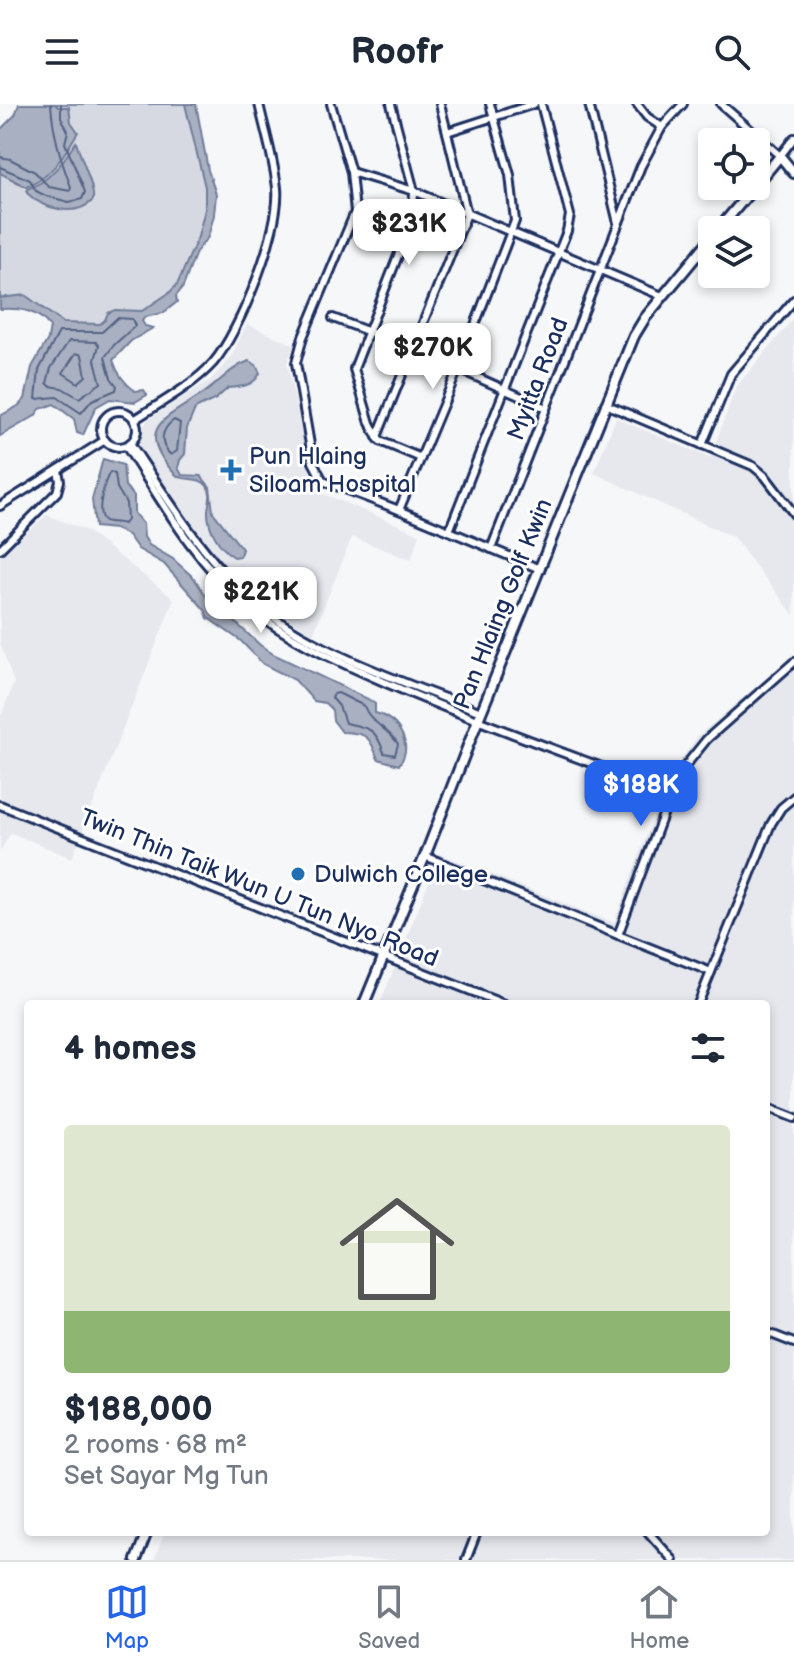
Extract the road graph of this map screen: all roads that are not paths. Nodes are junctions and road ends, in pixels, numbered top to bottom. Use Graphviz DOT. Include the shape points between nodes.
graph roads {
  1 [pos="259,104"];
  2 [pos="331,104"];
  3 [pos="391,104"];
  4 [pos="440,104"];
  5 [pos="490,104"];
  6 [pos="534,104"];
  7 [pos="541,104"];
  8 [pos="589,104"];
  9 [pos="637,104"];
  10 [pos="683,104"];
  11 [pos="721,104"];
  12 [pos="493,116"];
  13 [pos="662,127"];
  14 [pos="447,132"];
  15 [pos="794,138"];
  16 [pos="780,156"];
  17 [pos="770,168"];
  18 [pos="351,172"];
  19 [pos="794,173"];
  20 [pos="414,191"];
  21 [pos="744,200"];
  22 [pos="467,214"];
  23 [pos="730,216"];
  24 [pos="618,223"];
  25 [pos="512,232"];
  26 [pos="558,251"];
  27 [pos="698,254"];
  28 [pos="601,269"];
  29 [pos="662,296"];
  30 [pos="794,300"];
  31 [pos="333,318"];
  32 [pos="369,331"];
  33 [pos="414,349"];
  34 [pos="458,369"];
  35 [pos="505,388"];
  36 [pos="605,404"];
  37 [pos="546,408"];
  38 [pos="134,420"];
  39 [pos="377,437"];
  40 [pos="105,440"];
  41 [pos="128,445"];
  42 [pos="702,445"];
  43 [pos="421,458"];
  44 [pos="58,470"];
  45 [pos="0,506"];
  46 [pos="399,510"];
  47 [pos="794,514"];
  48 [pos="449,531"];
  49 [pos="0,549"];
  50 [pos="491,549"];
  51 [pos="540,569"];
  52 [pos="794,662"];
  53 [pos="480,716"];
  54 [pos="671,793"];
  55 [pos="794,797"];
  56 [pos="0,805"];
  57 [pos="425,856"];
  58 [pos="618,935"];
  59 [pos="382,958"];
  60 [pos="711,972"];
  61 [pos="482,995"];
  62 [pos="366,1000"];
  63 [pos="480,1000"];
  64 [pos="494,1000"];
  65 [pos="700,1000"];
  66 [pos="770,1109"];
  67 [pos="794,1118"];
  68 [pos="770,1334"];
  69 [pos="794,1343"];
  70 [pos="145,1536"];
  71 [pos="475,1536"];
  72 [pos="652,1536"];
  73 [pos="136,1560"];
  74 [pos="466,1560"];
  75 [pos="673,1560"];
  1 -- 38 [label="street" via="277,188 276,216 245,305 217,358"];
  2 -- 18 [label="street"];
  3 -- 20 [label="street"];
  4 -- 14 [label="street"];
  5 -- 12 [label="street"];
  6 -- 12 [label="street"];
  7 -- 26 [label="street" via="570,215"];
  8 -- 24 [label="street"];
  9 -- 13 [label="street"];
  10 -- 13 [label="street, Myitta Road"];
  11 -- 16 [label="street"];
  12 -- 14 [label="street"];
  12 -- 25 [label="street" via="510,175"];
  13 -- 24 [label="street, Myitta Road"];
  14 -- 22 [label="street"];
  15 -- 16 [label="street"];
  16 -- 17 [label="street"];
  16 -- 19 [label="street"];
  18 -- 20 [label="street"];
  18 -- 46 [label="street" via="355,212 296,363 313,462 323,481"];
  20 -- 22 [label="street"];
  20 -- 32 [label="street" via="413,217"];
  21 -- 23 [label="street"];
  22 -- 25 [label="street"];
  22 -- 33 [label="street"];
  24 -- 28 [label="street, Myitta Road"];
  25 -- 26 [label="street"];
  25 -- 34 [label="street"];
  26 -- 28 [label="street"];
  26 -- 35 [label="street"];
  27 -- 29 [label="street, Pan Hlaing Golf Kwin"];
  28 -- 29 [label="street"];
  28 -- 37 [label="street, Myitta Road"];
  29 -- 36 [label="street, Pan Hlaing Golf Kwin" via="634,336"];
  30 -- 42 [label="street" via="731,374"];
  31 -- 32 [label="street"];
  32 -- 33 [label="street"];
  32 -- 39 [label="street" via="354,369"];
  33 -- 34 [label="street"];
  33 -- 39 [label="street"];
  34 -- 35 [label="street"];
  34 -- 43 [label="street"];
  35 -- 37 [label="street"];
  35 -- 48 [label="street"];
  36 -- 42 [label="street"];
  36 -- 51 [label="street, Pan Hlaing Golf Kwin"];
  37 -- 50 [label="street, Myitta Road"];
  38 -- 40 [label="street" via="122,412 107,415 101,432"];
  38 -- 41 [label="street" via="137,433"];
  39 -- 43 [label="street"];
  40 -- 41 [label="street" via="115,447"];
  40 -- 44 [label="street"];
  41 -- 53 [label="street" via="224,573 253,602 307,638"];
  42 -- 47 [label="street" via="753,466"];
  43 -- 46 [label="street"];
  44 -- 45 [label="street"];
  44 -- 49 [label="street" via="57,492"];
  46 -- 48 [label="street"];
  48 -- 50 [label="street"];
  50 -- 51 [label="street"];
  51 -- 53 [label="street, Pan Hlaing Golf Kwin"];
  52 -- 54 [label="street" via="707,739 678,775"];
  53 -- 54 [label="street"];
  53 -- 57 [label="street, Pan Hlaing Golf Kwin"];
  54 -- 58 [label="street"];
  55 -- 60 [label="street" via="771,824"];
  56 -- 59 [label="street, Twin Thin Taik Wun U Tun Nyo Road"];
  57 -- 58 [label="street"];
  57 -- 59 [label="street, Pan Hlaing Golf Kwin"];
  58 -- 60 [label="street"];
  59 -- 61 [label="street, Twin Thin Taik Wun U Tun Nyo Road"];
  59 -- 62 [label="street, Pan Hlaing Golf Kwin"];
  60 -- 65 [label="street"];
  61 -- 63 [label="street"];
  61 -- 64 [label="street, Twin Thin Taik Wun U Tun Nyo Road"];
  66 -- 67 [label="street"];
  68 -- 69 [label="street"];
  70 -- 73 [label="street"];
  71 -- 74 [label="street"];
  72 -- 75 [label="street"];
}
